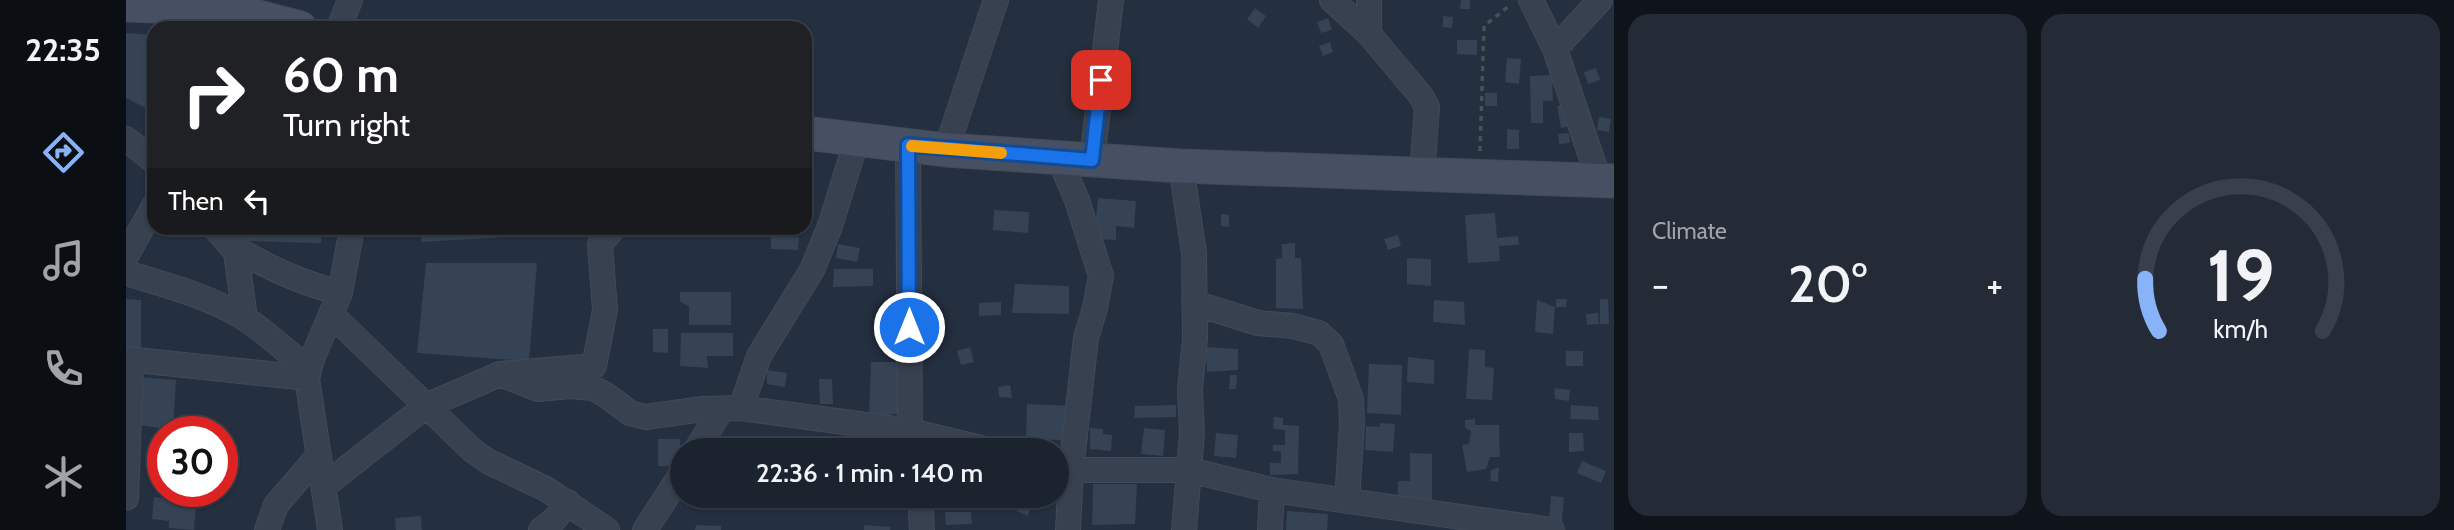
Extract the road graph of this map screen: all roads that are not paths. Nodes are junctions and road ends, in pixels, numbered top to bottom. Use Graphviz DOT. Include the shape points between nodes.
graph roads {
  1 [pos="350,0"];
  2 [pos="996,0"];
  3 [pos="1111,0"];
  4 [pos="1332,0"];
  5 [pos="1368,0"];
  6 [pos="1531,0"];
  7 [pos="1600,0"];
  8 [pos="126,5"];
  9 [pos="247,21"];
  10 [pos="342,21"];
  11 [pos="1369,34"];
  12 [pos="1555,48"];
  13 [pos="812,134"];
  14 [pos="126,139"];
  15 [pos="857,139"];
  16 [pos="908,145"];
  17 [pos="946,150"];
  18 [pos="147,156"];
  19 [pos="1058,156"];
  20 [pos="1092,160"];
  21 [pos="1181,166"];
  22 [pos="1422,175"];
  23 [pos="1607,181"];
  24 [pos="147,218"];
  25 [pos="351,235"];
  26 [pos="608,235"];
  27 [pos="236,243"];
  28 [pos="126,256"];
  29 [pos="126,273"];
  30 [pos="1194,303"];
  31 [pos="336,304"];
  32 [pos="245,318"];
  33 [pos="128,360"];
  34 [pos="308,374"];
  35 [pos="500,374"];
  36 [pos="426,407"];
  37 [pos="731,408"];
  38 [pos="706,438"];
  39 [pos="901,438"];
  40 [pos="912,438"];
  41 [pos="1069,439"];
  42 [pos="319,455"];
  43 [pos="1069,468"];
  44 [pos="1189,470"];
  45 [pos="324,486"];
  46 [pos="1272,490"];
  47 [pos="670,491"];
  48 [pos="126,498"];
  49 [pos="1347,501"];
  50 [pos="573,505"];
  51 [pos="921,508"];
  52 [pos="1067,508"];
  53 [pos="1494,525"];
  54 [pos="267,530"];
  55 [pos="330,530"];
  56 [pos="541,530"];
  57 [pos="561,530"];
  58 [pos="607,530"];
  59 [pos="645,530"];
  60 [pos="922,530"];
  61 [pos="1069,530"];
  62 [pos="1184,530"];
  63 [pos="1270,530"];
  64 [pos="1552,530"];
  1 -- 10 [label="street"];
  2 -- 17 [label="street"];
  3 -- 20 [label="street"];
  4 -- 11 [label="street"];
  5 -- 11 [label="street"];
  6 -- 12 [label="street"];
  7 -- 12 [label="street"];
  8 -- 9 [label="main road" via="215,8"];
  11 -- 22 [label="street" via="1427,107"];
  12 -- 23 [label="street"];
  13 -- 15 [label="main road"];
  14 -- 18 [label="street"];
  15 -- 16 [label="main road"];
  15 -- 37 [label="street" via="812,270"];
  16 -- 17 [label="main road"];
  16 -- 40 [label="street"];
  17 -- 19 [label="main road"];
  19 -- 20 [label="main road"];
  19 -- 41 [label="street" via="1101,276"];
  20 -- 21 [label="main road"];
  21 -- 22 [label="main road"];
  21 -- 30 [label="street" via="1194,253"];
  22 -- 23 [label="main road"];
  24 -- 28 [label="street"];
  25 -- 31 [label="street"];
  26 -- 35 [label="street" via="600,244 605,310 594,366"];
  27 -- 31 [label="street"];
  27 -- 32 [label="street"];
  29 -- 32 [label="street"];
  30 -- 44 [label="street"];
  30 -- 49 [label="street" via="1258,323 1319,333 1331,344 1351,399"];
  31 -- 34 [label="street"];
  31 -- 36 [label="street"];
  32 -- 34 [label="street"];
  33 -- 34 [label="street"];
  33 -- 48 [label="street"];
  34 -- 42 [label="street"];
  35 -- 36 [label="street"];
  35 -- 37 [label="street" via="538,389 593,388 637,416"];
  36 -- 45 [label="street"];
  36 -- 50 [label="street" via="489,462"];
  37 -- 38 [label="street"];
  37 -- 39 [label="street"];
  42 -- 45 [label="street"];
  42 -- 54 [label="street" via="276,505"];
  43 -- 44 [label="street"];
  44 -- 46 [label="street"];
  44 -- 62 [label="street"];
  45 -- 55 [label="street"];
  46 -- 49 [label="street"];
  46 -- 63 [label="street"];
  47 -- 59 [label="street"];
  49 -- 53 [label="street"];
  50 -- 56 [label="street"];
  50 -- 57 [label="street"];
  50 -- 58 [label="street"];
  51 -- 60 [label="street"];
  52 -- 61 [label="street"];
  53 -- 64 [label="street"];
}
